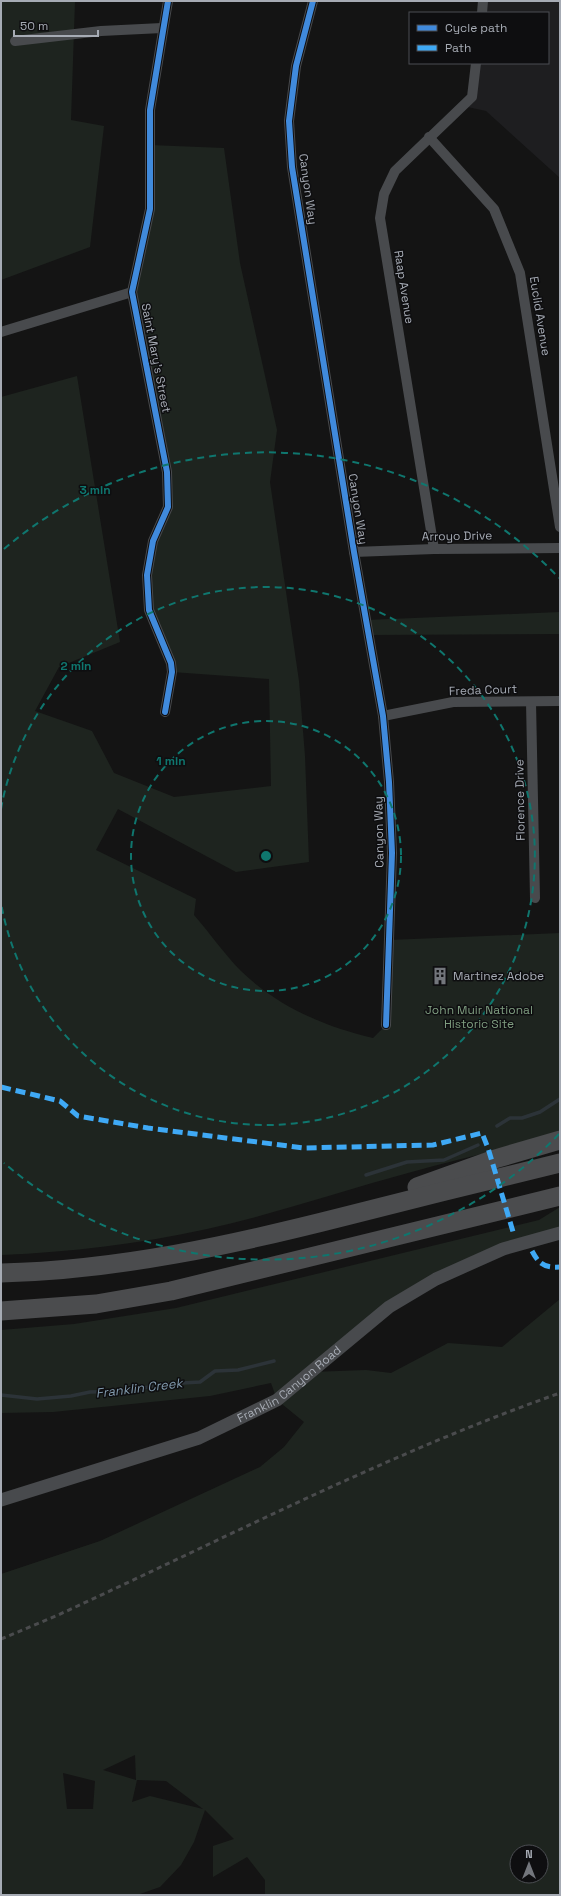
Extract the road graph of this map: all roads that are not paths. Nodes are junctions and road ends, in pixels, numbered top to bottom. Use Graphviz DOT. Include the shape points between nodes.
graph roads {
  1 [pos="168,1"];
  2 [pos="313,1"];
  3 [pos="483,1"];
  4 [pos="482,12"];
  5 [pos="162,28"];
  6 [pos="15,41"];
  7 [pos="476,64"];
  8 [pos="429,137"];
  9 [pos="132,292"];
  10 [pos="1,332"];
  11 [pos="560,527"];
  12 [pos="560,548"];
  13 [pos="434,549"];
  14 [pos="354,552"];
  15 [pos="560,701"];
  16 [pos="531,702"];
  17 [pos="165,712"];
  18 [pos="383,716"];
  19 [pos="535,898"];
  20 [pos="386,1025"];
  21 [pos="560,1140"];
  22 [pos="560,1163"];
  23 [pos="560,1196"];
  24 [pos="560,1207"];
  25 [pos="450,1223"];
  26 [pos="315,1224"];
  27 [pos="560,1233"];
  28 [pos="1,1273"];
  29 [pos="1,1311"];
  30 [pos="1,1500"];
  1 -- 5 [label="street, Saint Mary's Street"];
  2 -- 14 [label="street, Canyon Way" via="296,66 289,121 291,160"];
  3 -- 4 [label="street"];
  5 -- 6 [label="street" via="101,31"];
  5 -- 9 [label="street, Saint Mary's Street" via="150,110 150,209"];
  7 -- 8 [label="street, Raap Avenue" via="472,97"];
  8 -- 11 [label="street, Euclid Avenue" via="494,209 520,273"];
  8 -- 13 [label="street, Raap Avenue" via="395,171 384,194 380,218"];
  9 -- 10 [label="street"];
  9 -- 17 [label="street, Saint Mary's Street" via="167,472 168,507 153,541 147,576 150,610 171,663 172,672"];
  12 -- 13 [label="street, Arroyo Drive"];
  13 -- 14 [label="street, Arroyo Drive"];
  14 -- 18 [label="street, Canyon Way"];
  15 -- 16 [label="street, Freda Court"];
  16 -- 18 [label="street, Freda Court" via="453,702"];
  16 -- 19 [label="street, Florence Drive"];
  18 -- 20 [label="street, Canyon Way" via="392,853"];
  21 -- 26 [label="highway" via="495,1159"];
  22 -- 26 [label="highway"];
  23 -- 25 [label="highway"];
  24 -- 25 [label="highway"];
  25 -- 29 [label="highway" via="172,1291 96,1304"];
  26 -- 28 [label="highway" via="138,1262"];
  27 -- 30 [label="street, Franklin Canyon Road" via="503,1249 436,1279 389,1307 277,1400 199,1438"];
}
